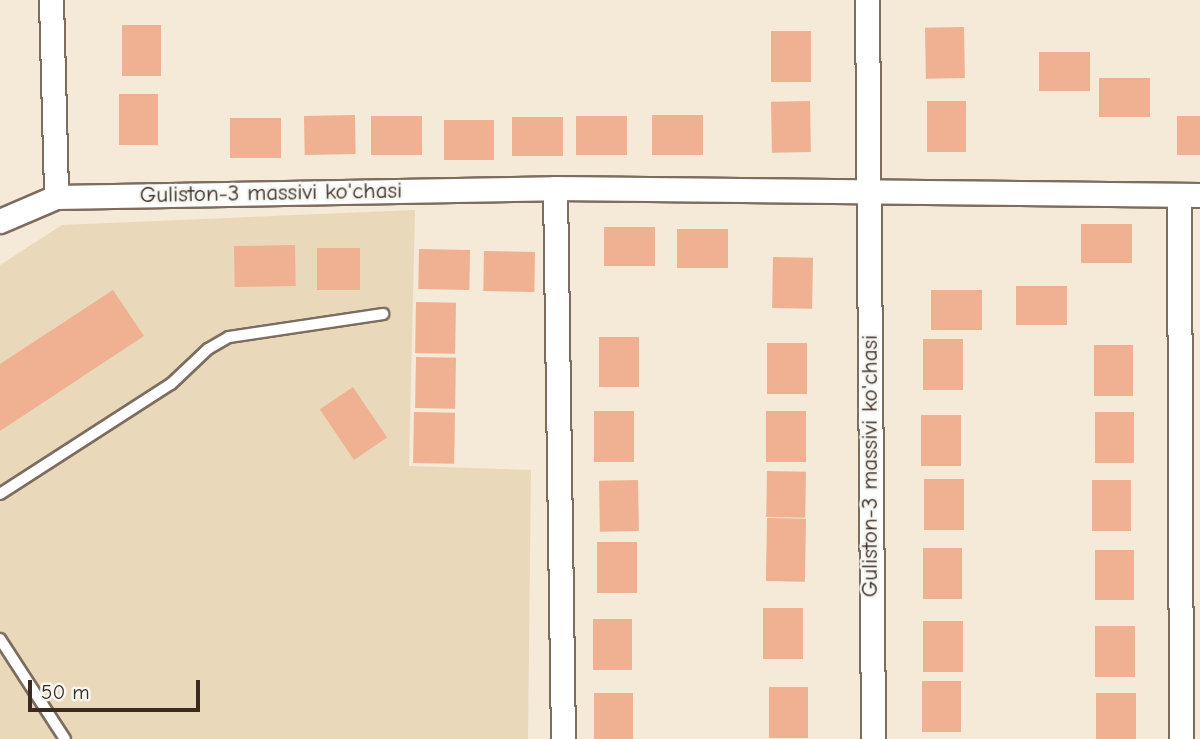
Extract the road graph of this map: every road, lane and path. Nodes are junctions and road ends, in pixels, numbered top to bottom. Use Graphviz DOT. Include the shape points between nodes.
graph roads {
  1 [pos="51,0"];
  2 [pos="867,0"];
  3 [pos="555,188"];
  4 [pos="868,193"];
  5 [pos="1190,196"];
  6 [pos="56,197"];
  7 [pos="3,212"];
  8 [pos="383,314"];
  9 [pos="0,494"];
  10 [pos="0,639"];
  11 [pos="65,739"];
  12 [pos="563,739"];
  13 [pos="873,739"];
  14 [pos="1181,739"];
  1 -- 6 [label="street"];
  2 -- 4 [label="street, Guliston-3 massivi ko'chasi"];
  3 -- 4 [label="street, Guliston-3 massivi ko'chasi"];
  3 -- 6 [label="street, Guliston-3 massivi ko'chasi"];
  3 -- 12 [label="street"];
  4 -- 5 [label="street, Guliston-3 massivi ko'chasi"];
  4 -- 13 [label="street, Guliston-3 massivi ko'chasi"];
  5 -- 14 [label="street, Guliston-3 massivi ko'chasi"];
  6 -- 7 [label="street, Guliston-3 massivi ko'chasi"];
  8 -- 9 [label="lane" via="229,337 208,349 172,384"];
  10 -- 11 [label="lane"];
}
